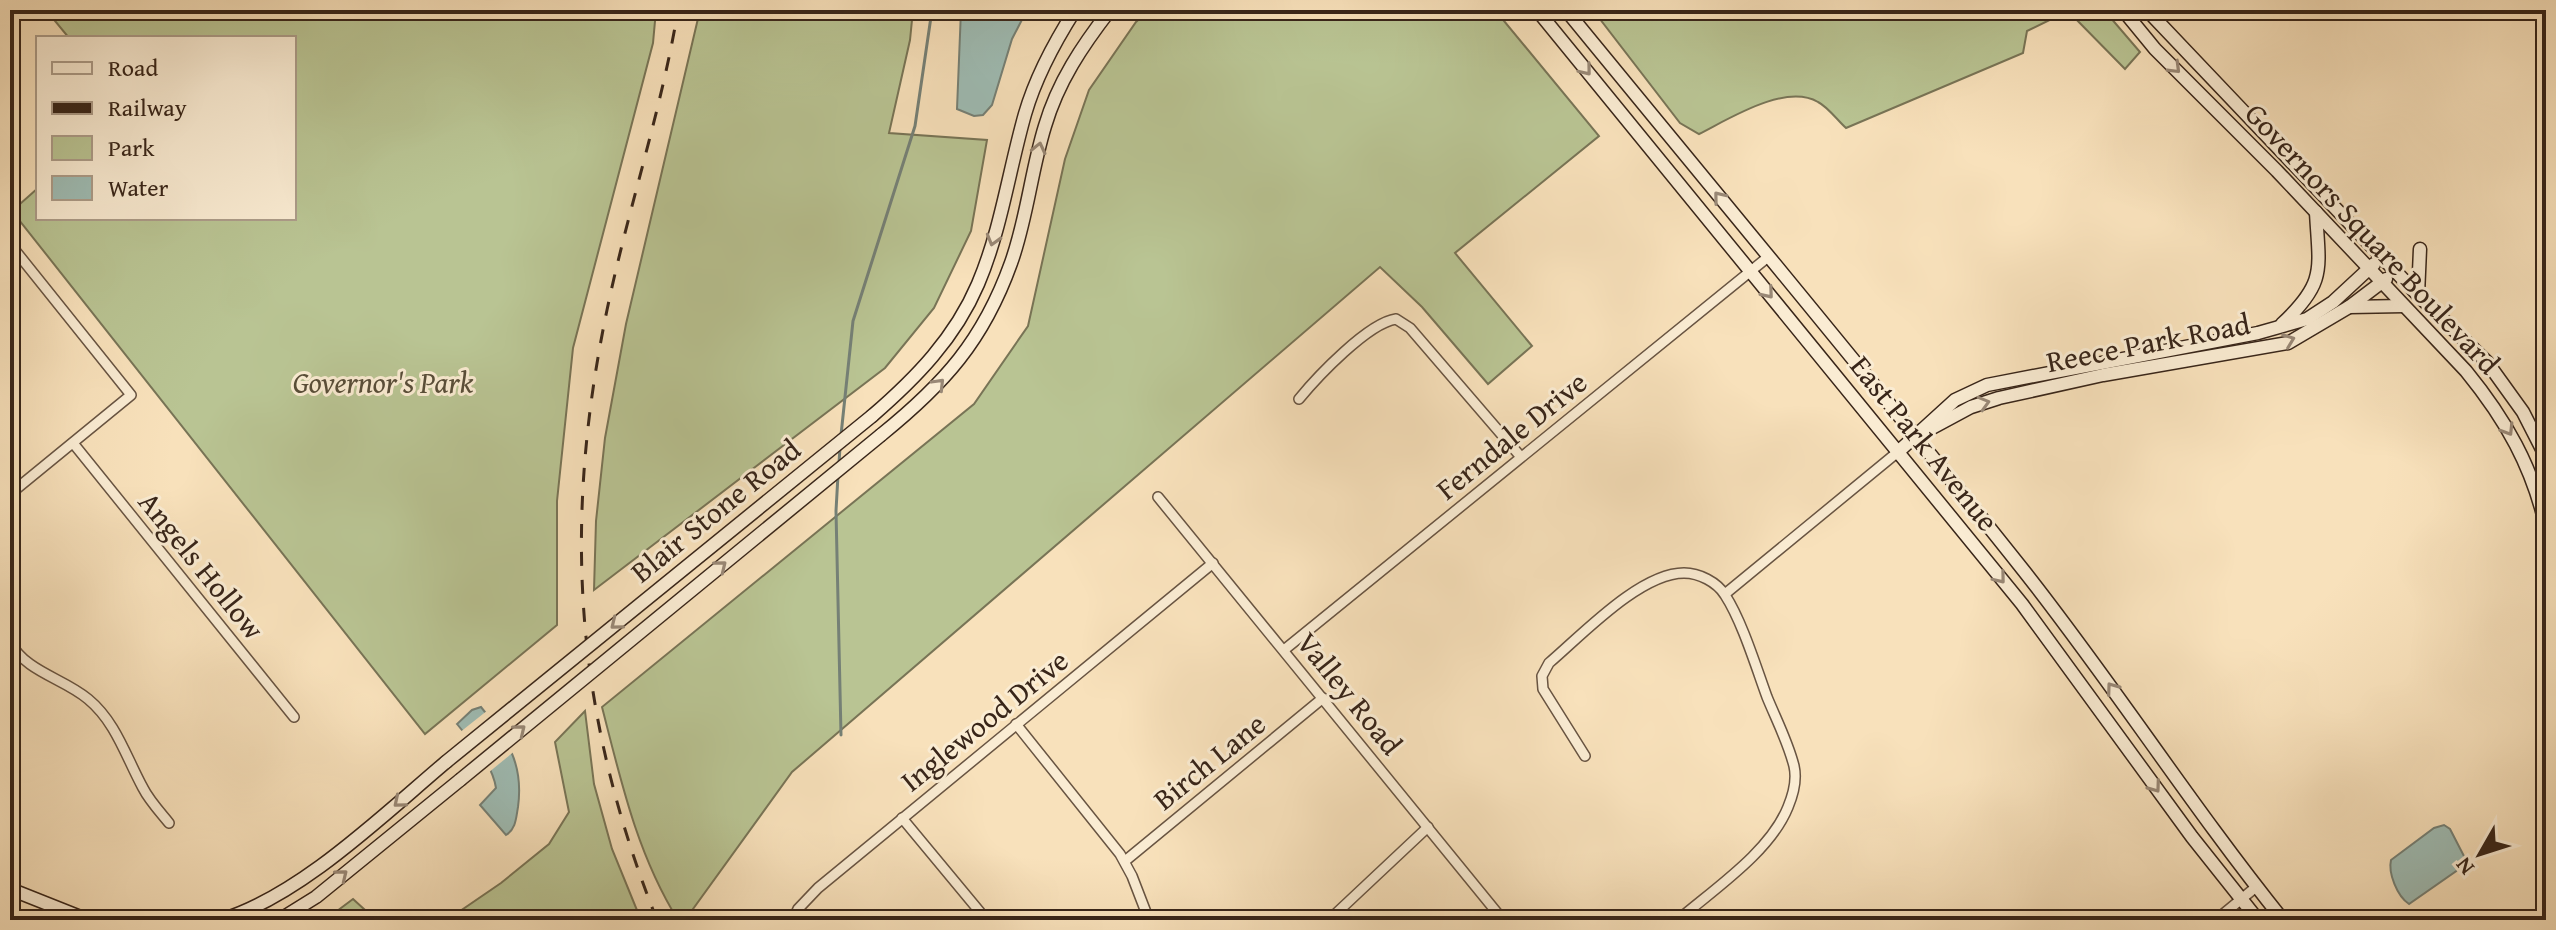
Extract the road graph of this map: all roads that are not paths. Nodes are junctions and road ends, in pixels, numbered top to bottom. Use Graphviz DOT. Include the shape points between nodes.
graph roads {
  1 [pos="1075,10"];
  2 [pos="1110,10"];
  3 [pos="1537,10"];
  4 [pos="1566,10"];
  5 [pos="2123,10"];
  6 [pos="2147,10"];
  7 [pos="2169,36"];
  8 [pos="2155,49"];
  9 [pos="2316,212"];
  10 [pos="10,244"];
  11 [pos="2420,249"];
  12 [pos="2382,256"];
  13 [pos="1768,257"];
  14 [pos="2369,268"];
  15 [pos="2396,271"];
  16 [pos="1750,272"];
  17 [pos="2382,282"];
  18 [pos="2418,295"];
  19 [pos="2404,306"];
  20 [pos="2349,307"];
  21 [pos="2278,328"];
  22 [pos="2502,381"];
  23 [pos="2485,394"];
  24 [pos="1299,399"];
  25 [pos="1915,438"];
  26 [pos="73,443"];
  27 [pos="1899,451"];
  28 [pos="1521,457"];
  29 [pos="2546,457"];
  30 [pos="10,494"];
  31 [pos="1158,497"];
  32 [pos="2546,527"];
  33 [pos="1213,563"];
  34 [pos="1725,594"];
  35 [pos="10,642"];
  36 [pos="1284,650"];
  37 [pos="1323,698"];
  38 [pos="294,717"];
  39 [pos="1016,724"];
  40 [pos="1585,756"];
  41 [pos="902,818"];
  42 [pos="169,823"];
  43 [pos="1428,827"];
  44 [pos="351,840"];
  45 [pos="365,857"];
  46 [pos="1125,861"];
  47 [pos="2256,887"];
  48 [pos="10,889"];
  49 [pos="2241,899"];
  50 [pos="10,916"];
  51 [pos="20,920"];
  52 [pos="88,920"];
  53 [pos="221,920"];
  54 [pos="279,920"];
  55 [pos="793,920"];
  56 [pos="983,920"];
  57 [pos="1149,920"];
  58 [pos="1329,920"];
  59 [pos="1503,920"];
  60 [pos="1678,920"];
  61 [pos="2216,920"];
  62 [pos="2258,920"];
  63 [pos="2283,920"];
  1 -- 44 [label="main road, Blair Stone Road, one-way, bridge" via="1038,76 1025,112 994,243 969,302 926,365 872,416"];
  45 -- 2 [label="main road, Blair Stone Road, one-way, bridge" via="946,378 989,315 1012,261 1050,111 1065,75"];
  3 -- 16 [label="main road, East Park Avenue, one-way"];
  13 -- 4 [label="main road, East Park Avenue, one-way"];
  5 -- 8 [label="main road, Governors Square Boulevard"];
  6 -- 7 [label="main road, Governors Square Boulevard"];
  7 -- 8 [label="main road"];
  7 -- 12 [label="main road, Governors Square Boulevard"];
  8 -- 9 [label="main road, Governors Square Boulevard, one-way"];
  9 -- 14 [label="main road, Governors Square Boulevard"];
  9 -- 21 [label="main road" via="2317,279 2306,300"];
  10 -- 26 [label="street" via="131,395"];
  11 -- 18 [label="main road"];
  12 -- 14 [label="main road, Reece Park Road"];
  12 -- 15 [label="main road, Governors Square Boulevard"];
  13 -- 16 [label="street, Ferndale Drive"];
  13 -- 25 [label="main road, East Park Avenue"];
  14 -- 17 [label="main road, Governors Square Boulevard"];
  14 -- 21 [label="main road, Reece Park Road" via="2320,312"];
  15 -- 17 [label="main road, Reece Park Road"];
  15 -- 18 [label="main road, Governors Square Boulevard"];
  16 -- 27 [label="main road, East Park Avenue, one-way"];
  16 -- 28 [label="street, Ferndale Drive"];
  17 -- 19 [label="main road, Governors Square Boulevard"];
  17 -- 20 [label="main road, Reece Park Road"];
  18 -- 22 [label="main road, Governors Square Boulevard"];
  19 -- 20 [label="main road"];
  19 -- 23 [label="main road, Governors Square Boulevard"];
  25 -- 20 [label="main road, Reece Park Road, one-way" via="1987,401 2288,343"];
  21 -- 25 [label="main road, Reece Park Road" via="1987,385 1955,400"];
  22 -- 23 [label="main road"];
  22 -- 29 [label="main road, Governors Square Boulevard"];
  23 -- 32 [label="main road, Governors Square Boulevard, one-way" via="2517,444"];
  24 -- 28 [label="street" via="1322,371 1382,323 1396,319 1410,328"];
  25 -- 27 [label="main road, Reece Park Road"];
  47 -- 25 [label="main road, East Park Avenue, one-way" via="2083,649"];
  26 -- 30 [label="street"];
  26 -- 38 [label="street, Angels Hollow"];
  27 -- 34 [label="street"];
  27 -- 49 [label="main road, East Park Avenue, one-way" via="2022,604"];
  28 -- 36 [label="street, Ferndale Drive"];
  31 -- 33 [label="street, Valley Road"];
  33 -- 36 [label="street, Valley Road"];
  33 -- 39 [label="street, Inglewood Drive"];
  34 -- 40 [label="street" via="1695,574 1656,578 1549,663 1543,689"];
  34 -- 60 [label="street" via="1794,765 1794,787 1787,810 1761,847"];
  35 -- 42 [label="street" via="25,662 95,705 120,740 144,791"];
  36 -- 37 [label="street, Valley Road"];
  37 -- 43 [label="street, Valley Road"];
  37 -- 46 [label="street, Birch Lane"];
  39 -- 41 [label="street, Inglewood Drive"];
  39 -- 46 [label="street"];
  41 -- 55 [label="street, Inglewood Drive" via="818,888"];
  41 -- 56 [label="street"];
  43 -- 58 [label="street"];
  43 -- 59 [label="street, Valley Road"];
  44 -- 45 [label="main road"];
  44 -- 53 [label="main road, Blair Stone Road" via="270,900"];
  54 -- 45 [label="main road, Blair Stone Road, one-way"];
  46 -- 57 [label="street"];
  47 -- 49 [label="street"];
  47 -- 63 [label="main road, East Park Avenue"];
  48 -- 52 [label="main road"];
  49 -- 61 [label="street"];
  49 -- 62 [label="main road, East Park Avenue"];
  50 -- 51 [label="main road"];
}
